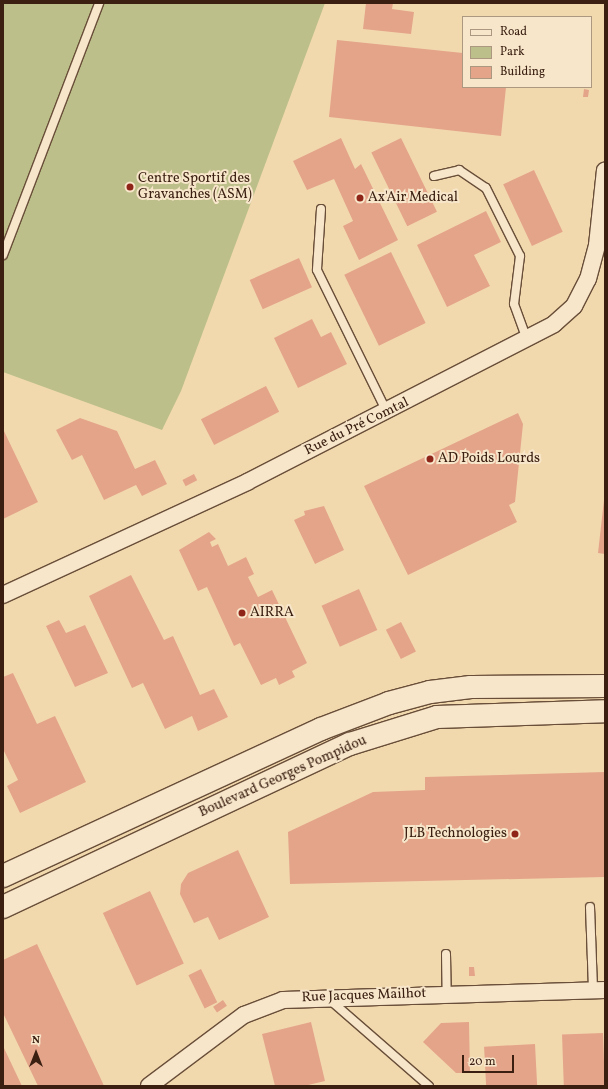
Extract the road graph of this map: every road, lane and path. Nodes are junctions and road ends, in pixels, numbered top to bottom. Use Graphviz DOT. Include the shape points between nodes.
graph roads {
  1 [pos="99,3"];
  2 [pos="605,170"];
  3 [pos="434,176"];
  4 [pos="321,209"];
  5 [pos="3,255"];
  6 [pos="527,341"];
  7 [pos="388,412"];
  8 [pos="3,595"];
  9 [pos="605,686"];
  10 [pos="605,711"];
  11 [pos="3,876"];
  12 [pos="3,907"];
  13 [pos="590,907"];
  14 [pos="446,954"];
  15 [pos="599,990"];
  16 [pos="447,994"];
  17 [pos="326,997"];
  18 [pos="149,1086"];
  19 [pos="429,1086"];
  1 -- 5 [label="lane"];
  2 -- 6 [label="street, Rue du Pré Comtal" via="598,245 588,279 574,306 554,324"];
  3 -- 6 [label="lane" via="459,170 486,188 520,256 514,304"];
  4 -- 7 [label="lane" via="317,270"];
  6 -- 7 [label="street, Rue du Pré Comtal"];
  7 -- 8 [label="street, Rue du Pré Comtal"];
  9 -- 11 [label="main road, Boulevard Georges Pompidou" via="471,687 430,692 389,703 321,729"];
  10 -- 12 [label="main road, Boulevard Georges Pompidou" via="437,718 350,744"];
  13 -- 15 [label="lane"];
  14 -- 16 [label="lane"];
  15 -- 16 [label="street, Rue Jacques Mailhot"];
  16 -- 17 [label="street, Rue Jacques Mailhot"];
  17 -- 18 [label="street, Rue Jacques Mailhot" via="283,1000 244,1015"];
  17 -- 19 [label="lane"];
}
